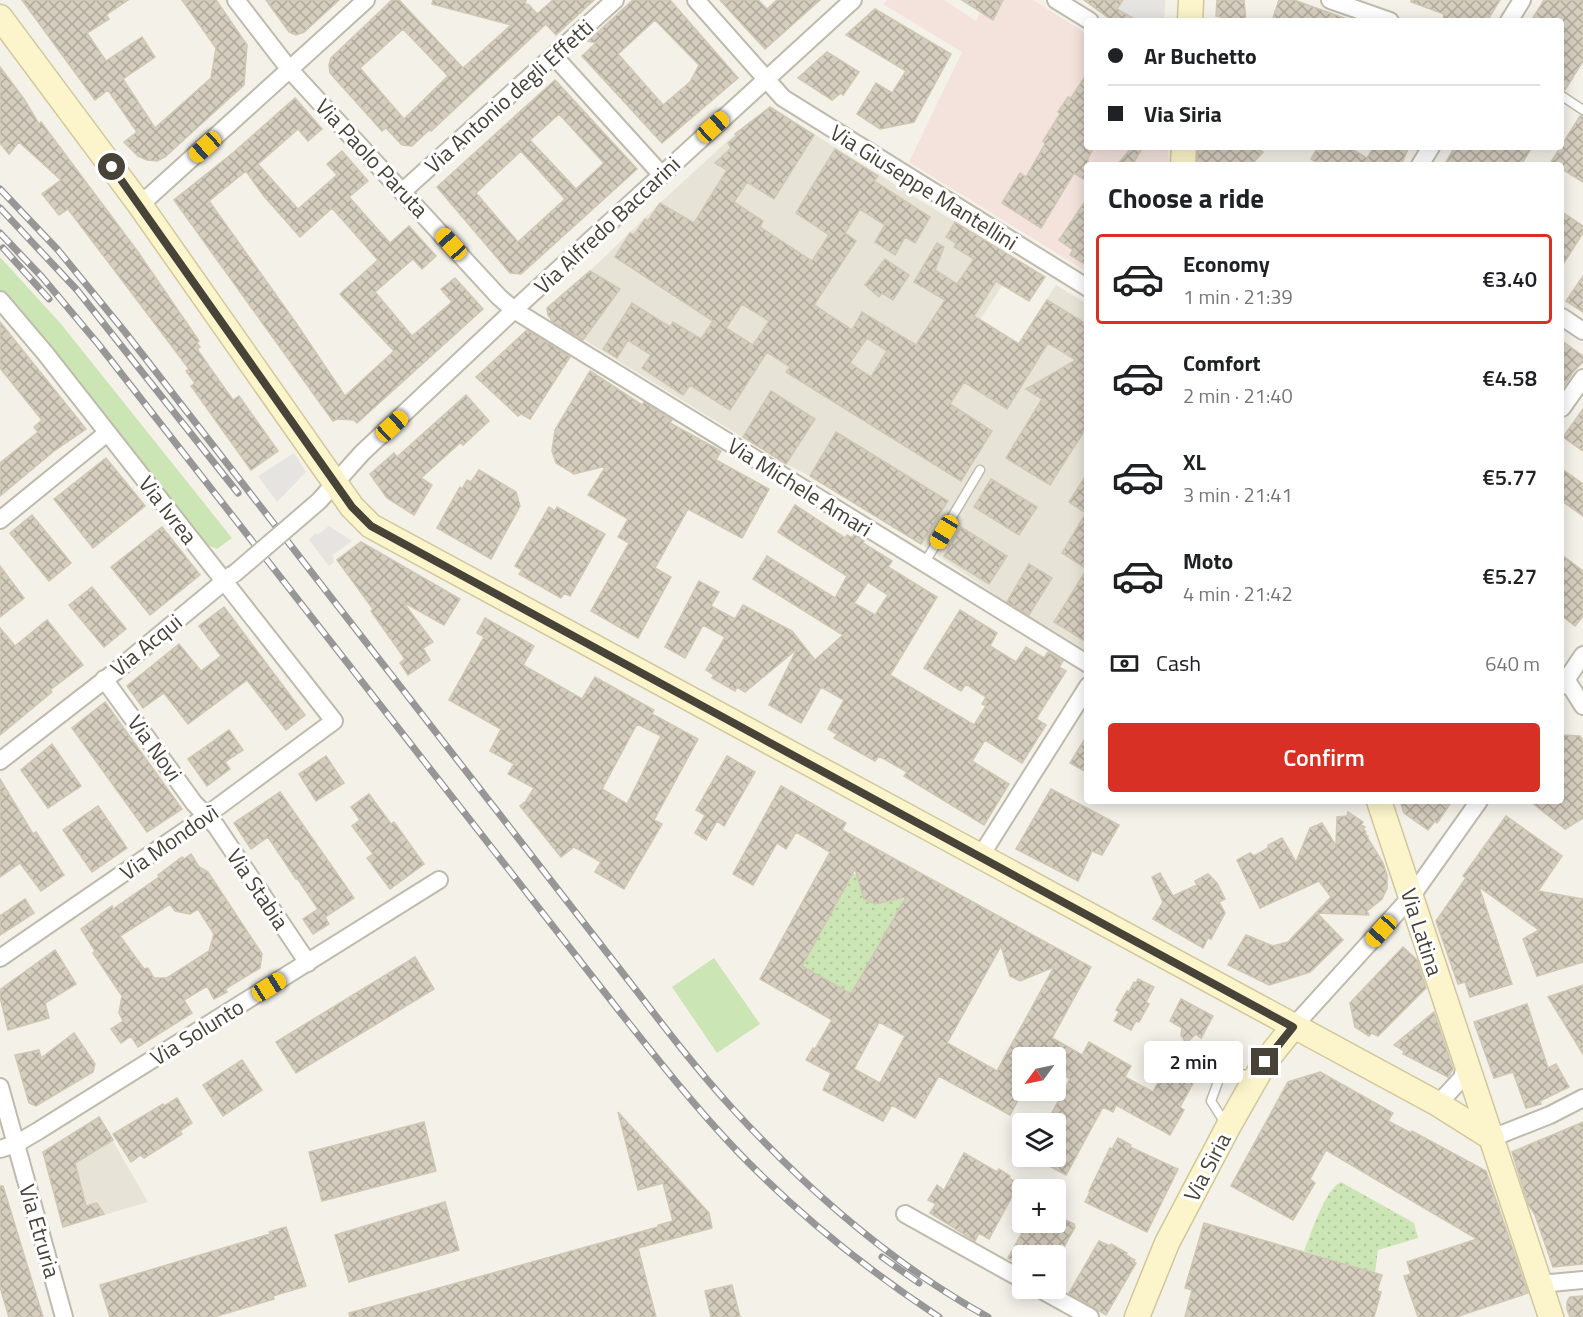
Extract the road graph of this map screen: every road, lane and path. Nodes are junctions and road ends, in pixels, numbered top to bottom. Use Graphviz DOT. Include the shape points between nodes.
graph roads {
  1 [pos="236,0"];
  2 [pos="366,0"];
  3 [pos="615,0"];
  4 [pos="696,0"];
  5 [pos="853,0"];
  6 [pos="1056,0"];
  7 [pos="1191,0"];
  8 [pos="1330,0"];
  9 [pos="1522,0"];
  10 [pos="0,17"];
  11 [pos="1085,18"];
  12 [pos="1190,18"];
  13 [pos="1381,18"];
  14 [pos="1511,18"];
  15 [pos="554,56"];
  16 [pos="290,70"];
  17 [pos="765,80"];
  18 [pos="1564,97"];
  19 [pos="1583,110"];
  20 [pos="661,174"];
  21 [pos="403,191"];
  22 [pos="140,205"];
  23 [pos="1084,286"];
  24 [pos="0,300"];
  25 [pos="514,310"];
  26 [pos="1564,318"];
  27 [pos="1583,331"];
  28 [pos="1583,378"];
  29 [pos="1564,405"];
  30 [pos="107,432"];
  31 [pos="980,470"];
  32 [pos="335,483"];
  33 [pos="0,520"];
  34 [pos="924,564"];
  35 [pos="229,577"];
  36 [pos="1583,655"];
  37 [pos="1084,662"];
  38 [pos="104,680"];
  39 [pos="1564,682"];
  40 [pos="1084,692"];
  41 [pos="1583,706"];
  42 [pos="334,721"];
  43 [pos="0,761"];
  44 [pos="1380,804"];
  45 [pos="1477,804"];
  46 [pos="206,816"];
  47 [pos="980,857"];
  48 [pos="439,880"];
  49 [pos="1411,897"];
  50 [pos="0,958"];
  51 [pos="308,963"];
  52 [pos="1293,1027"];
  53 [pos="1466,1062"];
  54 [pos="1256,1076"];
  55 [pos="0,1087"];
  56 [pos="1583,1098"];
  57 [pos="1438,1104"];
  58 [pos="1228,1127"];
  59 [pos="1492,1138"];
  60 [pos="8,1147"];
  61 [pos="905,1215"];
  62 [pos="1012,1274"];
  63 [pos="1583,1280"];
  64 [pos="1540,1284"];
  65 [pos="1058,1299"];
  66 [pos="64,1317"];
  67 [pos="1090,1317"];
  68 [pos="1137,1317"];
  69 [pos="1551,1317"];
  1 -- 16 [label="street, Via Paolo Paruta"];
  2 -- 16 [label="street"];
  3 -- 15 [label="street, Via Antonio degli Effetti"];
  4 -- 17 [label="street, Via Giuseppe Mantellini"];
  5 -- 17 [label="street, Via Alfredo Baccarini"];
  6 -- 11 [label="street"];
  7 -- 12 [label="street"];
  8 -- 13 [label="street"];
  9 -- 14 [label="street"];
  10 -- 22 [label="street"];
  15 -- 20 [label="street"];
  15 -- 21 [label="street, Via Antonio degli Effetti"];
  16 -- 21 [label="street, Via Paolo Paruta"];
  16 -- 22 [label="street"];
  17 -- 20 [label="street, Via Alfredo Baccarini"];
  17 -- 23 [label="street, Via Giuseppe Mantellini" via="794,105"];
  18 -- 19 [label="lane"];
  20 -- 25 [label="street, Via Alfredo Baccarini"];
  21 -- 25 [label="street, Via Paolo Paruta"];
  22 -- 32 [label="street"];
  24 -- 30 [label="street, Via Ivrea"];
  25 -- 32 [label="street, Via Alfredo Baccarini"];
  25 -- 34 [label="street, Via Michele Amari"];
  26 -- 27 [label="street"];
  28 -- 29 [label="street"];
  30 -- 33 [label="street"];
  30 -- 35 [label="street, Via Ivrea"];
  31 -- 34 [label="lane"];
  32 -- 35 [label="street, Via Acqui, bridge" via="320,501"];
  32 -- 47 [label="street" via="368,524"];
  34 -- 37 [label="street, Via Michele Amari"];
  35 -- 38 [label="street, Via Acqui"];
  35 -- 42 [label="street, Via Ivrea"];
  36 -- 39 [label="street"];
  38 -- 43 [label="street, Via Acqui"];
  38 -- 46 [label="street, Via Novi"];
  39 -- 41 [label="street"];
  40 -- 47 [label="street"];
  42 -- 46 [label="street, Via Mondovì"];
  44 -- 49 [label="street, Via Latina"];
  45 -- 49 [label="street"];
  46 -- 50 [label="street, Via Mondovì"];
  46 -- 51 [label="street, Via Stabia"];
  47 -- 52 [label="street"];
  48 -- 51 [label="street, Via Solunto"];
  49 -- 52 [label="street"];
  49 -- 53 [label="street, Via Latina"];
  51 -- 60 [label="street, Via Solunto"];
  52 -- 54 [label="street, Via Siria"];
  52 -- 57 [label="street"];
  53 -- 57 [label="street" via="1462,1078"];
  53 -- 59 [label="street, Via Latina"];
  54 -- 58 [label="street, Via Siria"];
  54 -- 58 [label="lane" via="1222,1071 1211,1101"];
  55 -- 60 [label="street, Via Etruria"];
  56 -- 59 [label="street"];
  57 -- 59 [label="street"];
  58 -- 68 [label="street, Via Siria" via="1167,1243"];
  59 -- 64 [label="street"];
  60 -- 66 [label="street, Via Etruria"];
  61 -- 62 [label="street"];
  63 -- 64 [label="street"];
  64 -- 69 [label="street"];
  65 -- 67 [label="street"];
}
